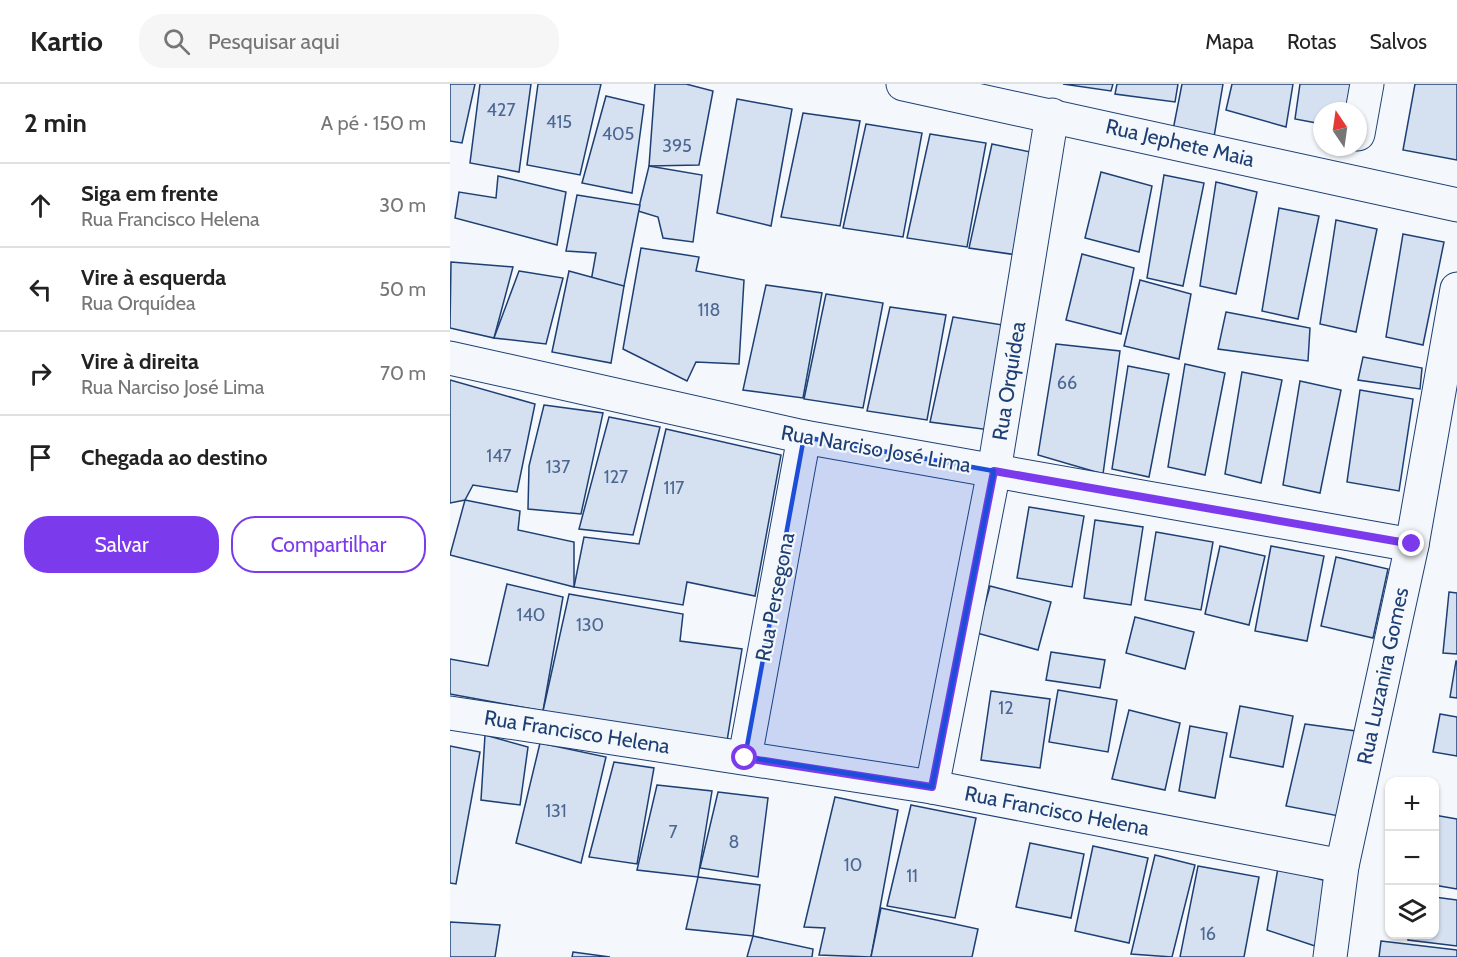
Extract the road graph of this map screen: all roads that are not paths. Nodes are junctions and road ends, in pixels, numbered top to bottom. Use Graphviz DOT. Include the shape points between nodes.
graph roads {
  1 [pos="903,84"];
  2 [pos="1367,84"];
  3 [pos="1364,102"];
  4 [pos="1052,115"];
  5 [pos="1354,156"];
  6 [pos="1349,181"];
  7 [pos="1457,205"];
  8 [pos="1457,289"];
  9 [pos="450,358"];
  10 [pos="804,437"];
  11 [pos="994,471"];
  12 [pos="1412,544"];
  13 [pos="450,713"];
  14 [pos="745,758"];
  15 [pos="932,787"];
  16 [pos="1342,866"];
  17 [pos="1330,957"];
  1 -- 4 [label="street, Rua Jephete Maia"];
  2 -- 3 [label="street"];
  4 -- 6 [label="street, Rua Jephete Maia"];
  4 -- 11 [label="street, Rua Orquídea"];
  5 -- 6 [label="street"];
  6 -- 7 [label="street, Rua Jephete Maia"];
  8 -- 12 [label="street, Rua Luzanira Gomes"];
  9 -- 10 [label="street, Rua Narciso José Lima"];
  10 -- 11 [label="street, Rua Narciso José Lima"];
  10 -- 14 [label="street, Rua Persegona"];
  11 -- 12 [label="street, Rua Narciso José Lima"];
  11 -- 15 [label="street, Rua Orquídea"];
  12 -- 16 [label="street, Rua Luzanira Gomes"];
  13 -- 14 [label="street, Rua Francisco Helena"];
  14 -- 15 [label="street, Rua Francisco Helena"];
  15 -- 16 [label="street, Rua Francisco Helena"];
  16 -- 17 [label="street, Rua Luzanira Gomes"];
}
